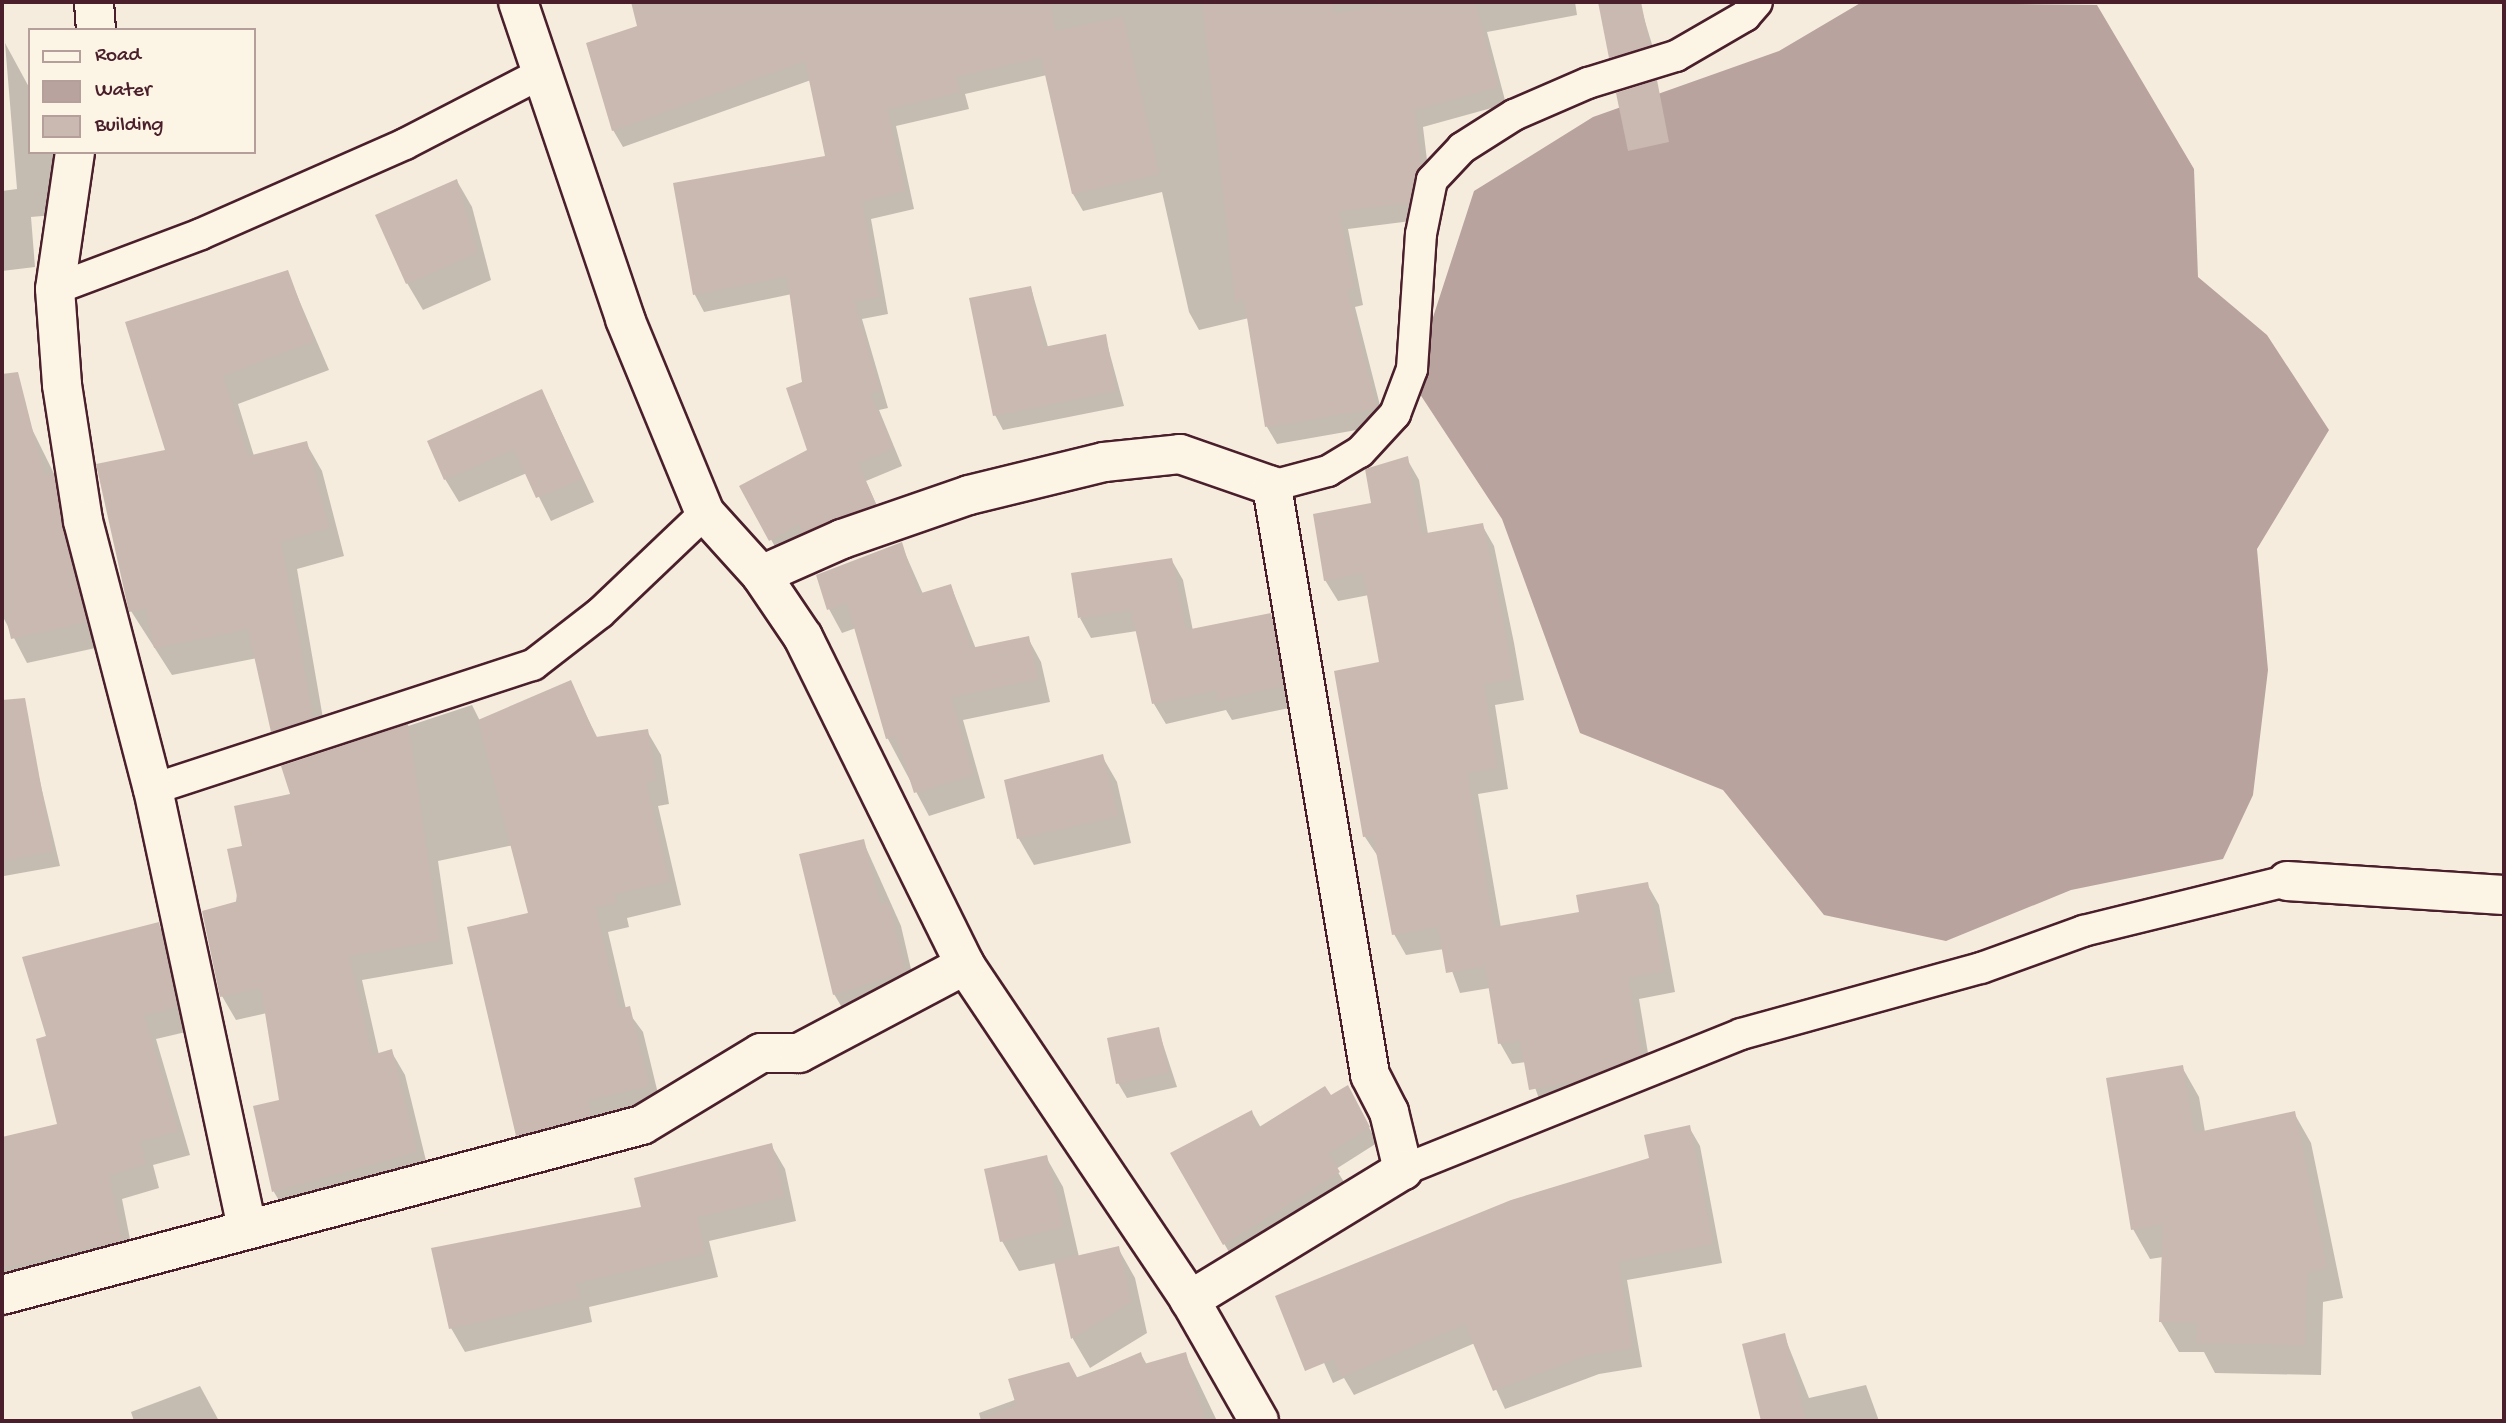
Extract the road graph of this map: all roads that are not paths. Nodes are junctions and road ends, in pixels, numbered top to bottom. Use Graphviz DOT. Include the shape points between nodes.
graph roads {
  1 [pos="94,2"];
  2 [pos="518,2"];
  3 [pos="1757,2"];
  4 [pos="96,28"];
  5 [pos="542,73"];
  6 [pos="75,154"];
  7 [pos="55,289"];
  8 [pos="1272,486"];
  9 [pos="705,513"];
  10 [pos="761,575"];
  11 [pos="152,789"];
  12 [pos="2287,881"];
  13 [pos="2504,895"];
  14 [pos="965,965"];
  15 [pos="1403,1170"];
  16 [pos="247,1226"];
  17 [pos="2,1295"];
  18 [pos="1190,1300"];
  19 [pos="1258,1421"];
  1 -- 4 [label="street"];
  2 -- 5 [label="street"];
  3 -- 8 [label="lane" via="1745,16 1676,56 1576,89 1462,148 1432,180 1421,234 1412,369 1395,414 1360,452 1338,465"];
  5 -- 7 [label="lane" via="405,144 201,234"];
  5 -- 9 [label="street" via="625,319"];
  6 -- 7 [label="street"];
  7 -- 11 [label="street" via="62,385 83,521"];
  8 -- 10 [label="street" via="1180,454 1104,462 969,495 842,539"];
  8 -- 15 [label="street" via="1370,1075 1389,1112"];
  9 -- 10 [label="street"];
  9 -- 11 [label="lane" via="600,612 533,665"];
  10 -- 14 [label="street" via="803,637"];
  11 -- 16 [label="street"];
  12 -- 13 [label="street"];
  12 -- 15 [label="lane" via="2082,931 1981,968 1741,1034"];
  14 -- 16 [label="street" via="799,1053 761,1053 642,1125 542,1156"];
  14 -- 18 [label="street"];
  15 -- 18 [label="street"];
  16 -- 17 [label="street"];
  18 -- 19 [label="street"];
}
